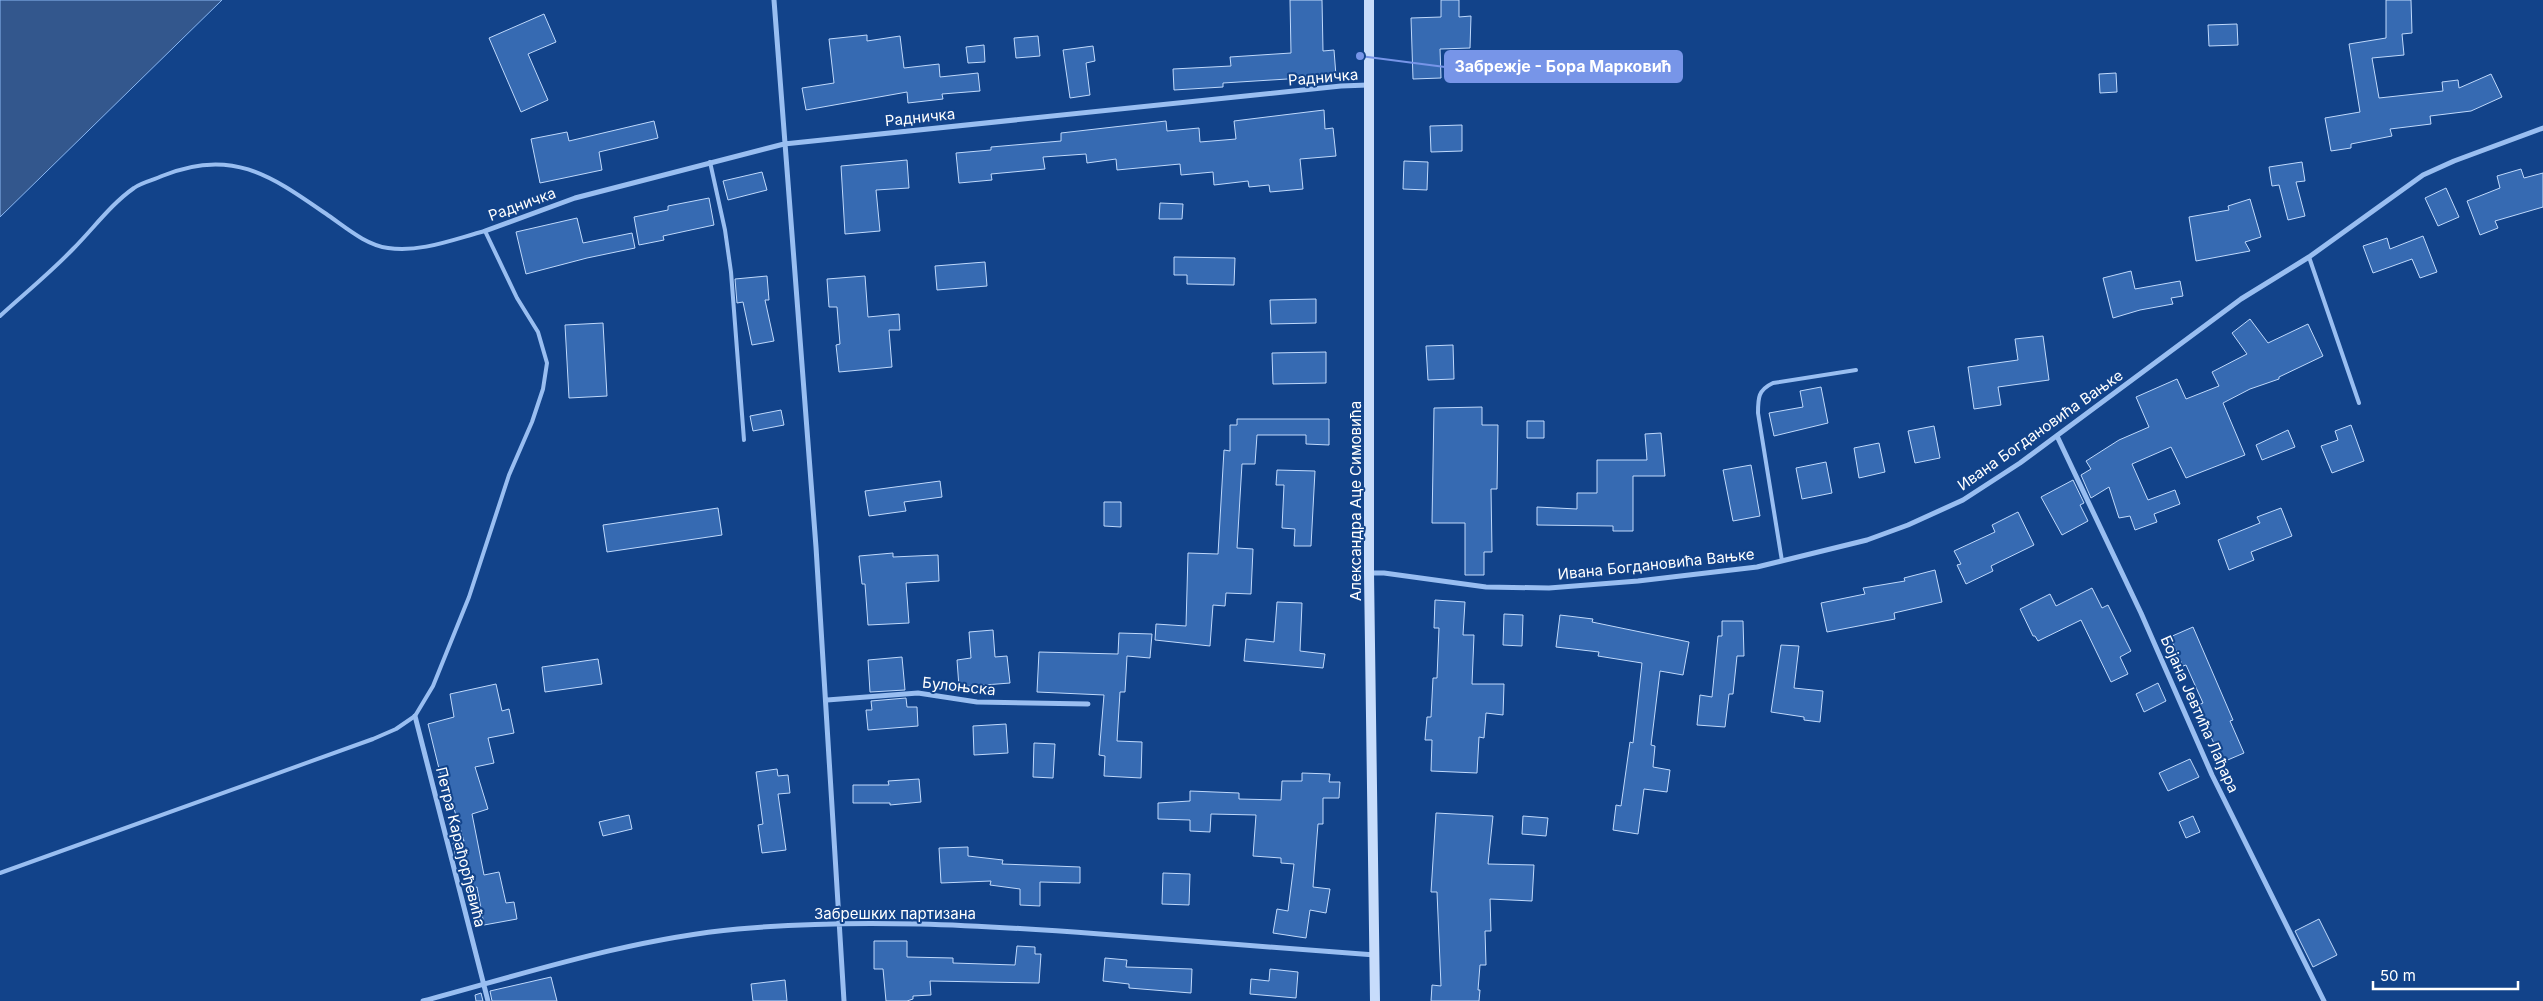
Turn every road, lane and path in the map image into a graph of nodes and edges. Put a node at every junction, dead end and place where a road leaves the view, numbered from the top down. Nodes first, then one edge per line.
1 (774, 0) edge
2 (1369, 0) edge
3 (1368, 86) junction
4 (2543, 128) edge
5 (784, 144) junction
6 (710, 162) junction
7 (485, 231) junction
8 (2309, 258) junction
9 (0, 316) edge
10 (1856, 370) dead end
11 (2359, 403) dead end
12 (2057, 436) junction
13 (744, 440) dead end
14 (1782, 561) junction
15 (1369, 573) junction
16 (827, 700) junction
17 (1088, 704) dead end
18 (415, 716) junction
19 (0, 873) edge
20 (839, 924) junction
21 (1375, 955) junction
22 (484, 985) junction
23 (423, 1001) edge
24 (488, 1001) edge
25 (844, 1001) edge
26 (1375, 1001) edge
27 (2324, 1001) edge

1 - 5 street
2 - 3 street, Александра Аце Симовића
3 - 5 street, Радничка
3 - 15 street, Александра Аце Симовића
4 - 8 street, Ивана Богдановића Вањке
5 - 6 street, Радничка
5 - 16 street
6 - 7 street, Радничка
6 - 13 lane
7 - 9 lane
7 - 18 lane
8 - 11 lane
8 - 12 street, Ивана Богдановића Вањке
10 - 14 lane
12 - 14 street, Ивана Богдановића Вањке
12 - 27 street, Бојана Јевтића Лађара
14 - 15 street, Ивана Богдановића Вањке
15 - 21 street, Александра Аце Симовића
16 - 17 street, Булоњска
16 - 20 street
18 - 19 lane
18 - 22 street, Петра Карађорђевића
20 - 21 street, Забрешких партизана
20 - 22 street, Забрешких партизана
20 - 25 street
21 - 26 street, Александра Аце Симовића
22 - 23 street, Забрешких партизана
22 - 24 street, Петра Карађорђевића

